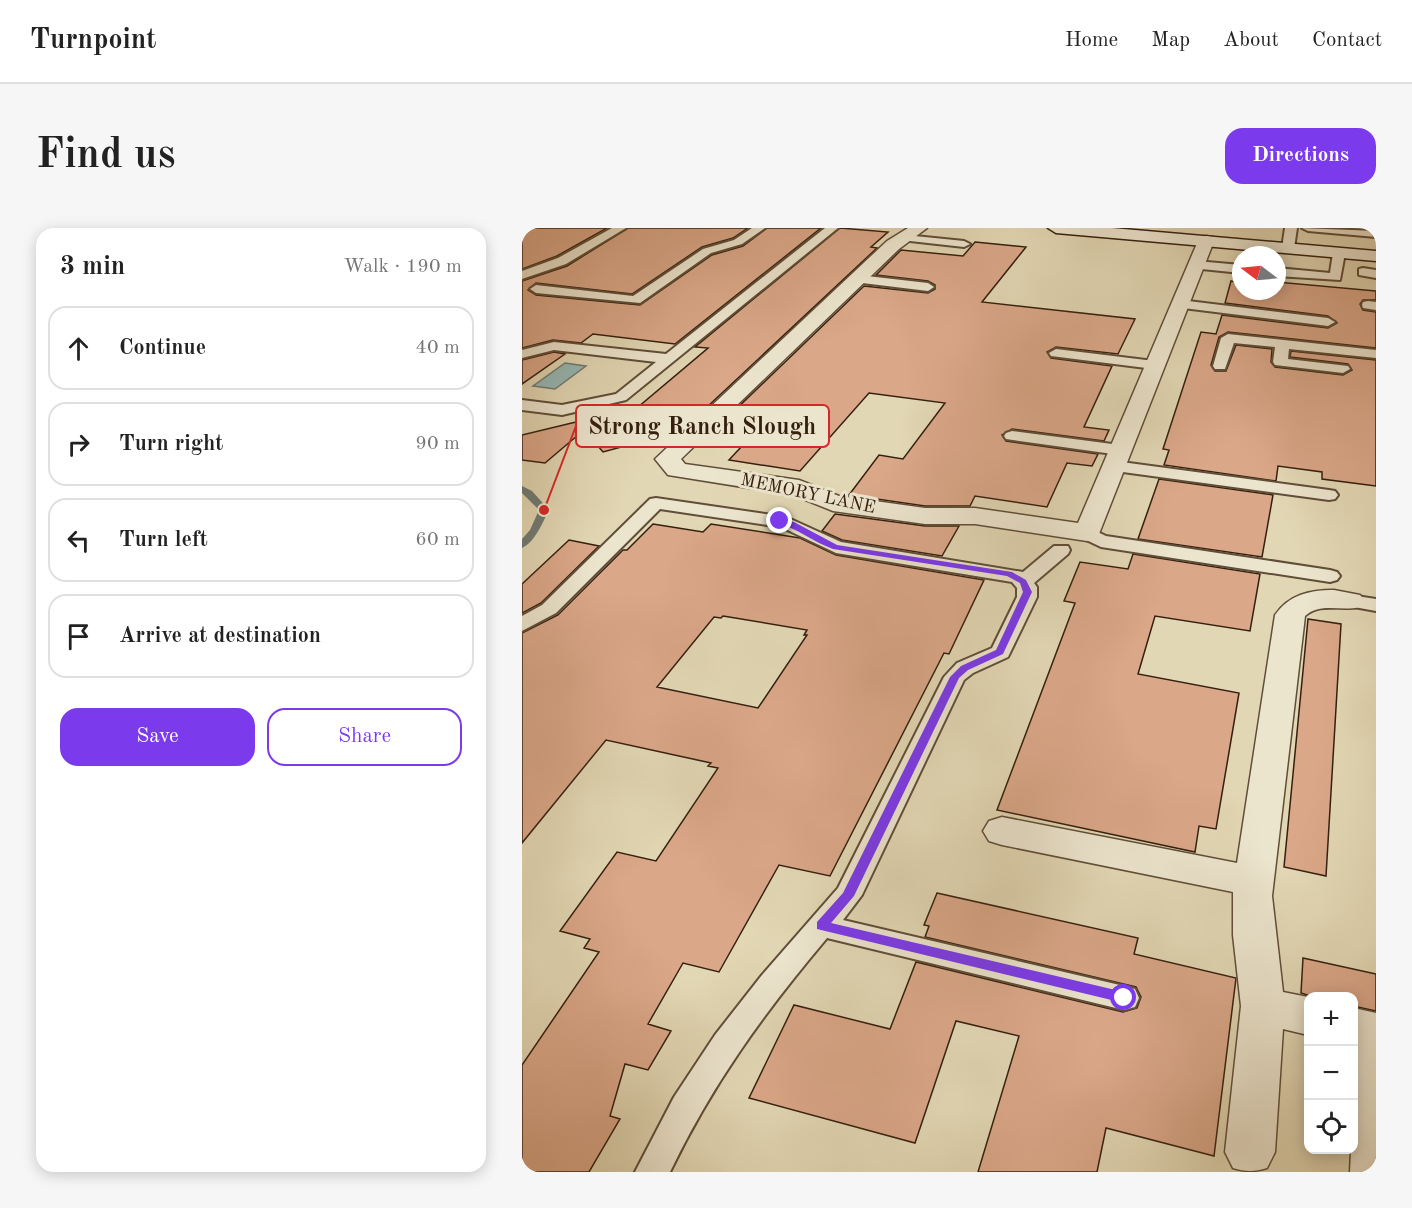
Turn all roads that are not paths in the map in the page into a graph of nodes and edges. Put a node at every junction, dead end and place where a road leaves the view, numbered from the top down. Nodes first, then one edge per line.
1 (620, 228) edge
2 (759, 228) edge
3 (832, 228) edge
4 (1056, 228) edge
5 (1291, 228) edge
6 (1308, 228) edge
7 (1320, 229) edge
8 (1139, 232) edge
9 (912, 233) edge
10 (1376, 234) edge
11 (1206, 241) junction
12 (964, 244) dead end
13 (1287, 248) junction
14 (1310, 250) junction
15 (1339, 253) junction
16 (1376, 256) edge
17 (1196, 265) junction
18 (1232, 268) edge
19 (1363, 272) dead end
20 (1286, 273) edge
21 (1376, 274) edge
22 (522, 275) edge
23 (858, 279) junction
24 (928, 287) dead end
25 (536, 289) dead end
26 (1180, 304) junction
27 (1328, 322) dead end
28 (1283, 344) junction
29 (1056, 353) dead end
30 (522, 354) edge
31 (1376, 354) edge
32 (670, 359) junction
33 (1154, 365) junction
34 (1220, 366) dead end
35 (1343, 369) dead end
36 (522, 405) edge
37 (1012, 436) dead end
38 (1117, 458) junction
39 (1329, 495) dead end
40 (1088, 533) junction
41 (1061, 550) dead end
42 (1023, 582) junction
43 (1352, 594) edge
44 (522, 625) edge
45 (1002, 831) dead end
46 (1253, 881) junction
47 (821, 926) junction
48 (1124, 998) dead end
49 (1263, 1006) junction
50 (1304, 1015) edge
51 (1358, 1028) edge
52 (1376, 1032) edge
53 (1376, 1048) edge
54 (1250, 1152) dead end
55 (652, 1172) edge
56 (1375, 1172) edge

1 - 22 lane
2 - 25 lane
3 - 32 lane
4 - 8 street
5 - 13 lane
6 - 7 lane
7 - 10 lane
7 - 14 lane
8 - 11 street
9 - 12 lane
9 - 23 street, MEMORY LANE
11 - 13 street
11 - 17 street
13 - 14 street
14 - 15 street
15 - 16 street
15 - 20 lane
17 - 18 lane
17 - 26 street
19 - 21 lane
23 - 24 lane
23 - 40 street, MEMORY LANE
26 - 27 lane
26 - 33 street
28 - 31 lane
28 - 34 lane
28 - 35 lane
29 - 33 lane
30 - 32 lane
32 - 36 lane
33 - 38 street
37 - 38 lane
38 - 39 lane
38 - 40 street
40 - 43 lane
41 - 42 lane
42 - 44 lane
42 - 47 lane
43 - 46 street
45 - 46 street
46 - 49 street
47 - 48 lane
47 - 55 lane
49 - 50 street
49 - 54 street
51 - 52 street
53 - 56 street

